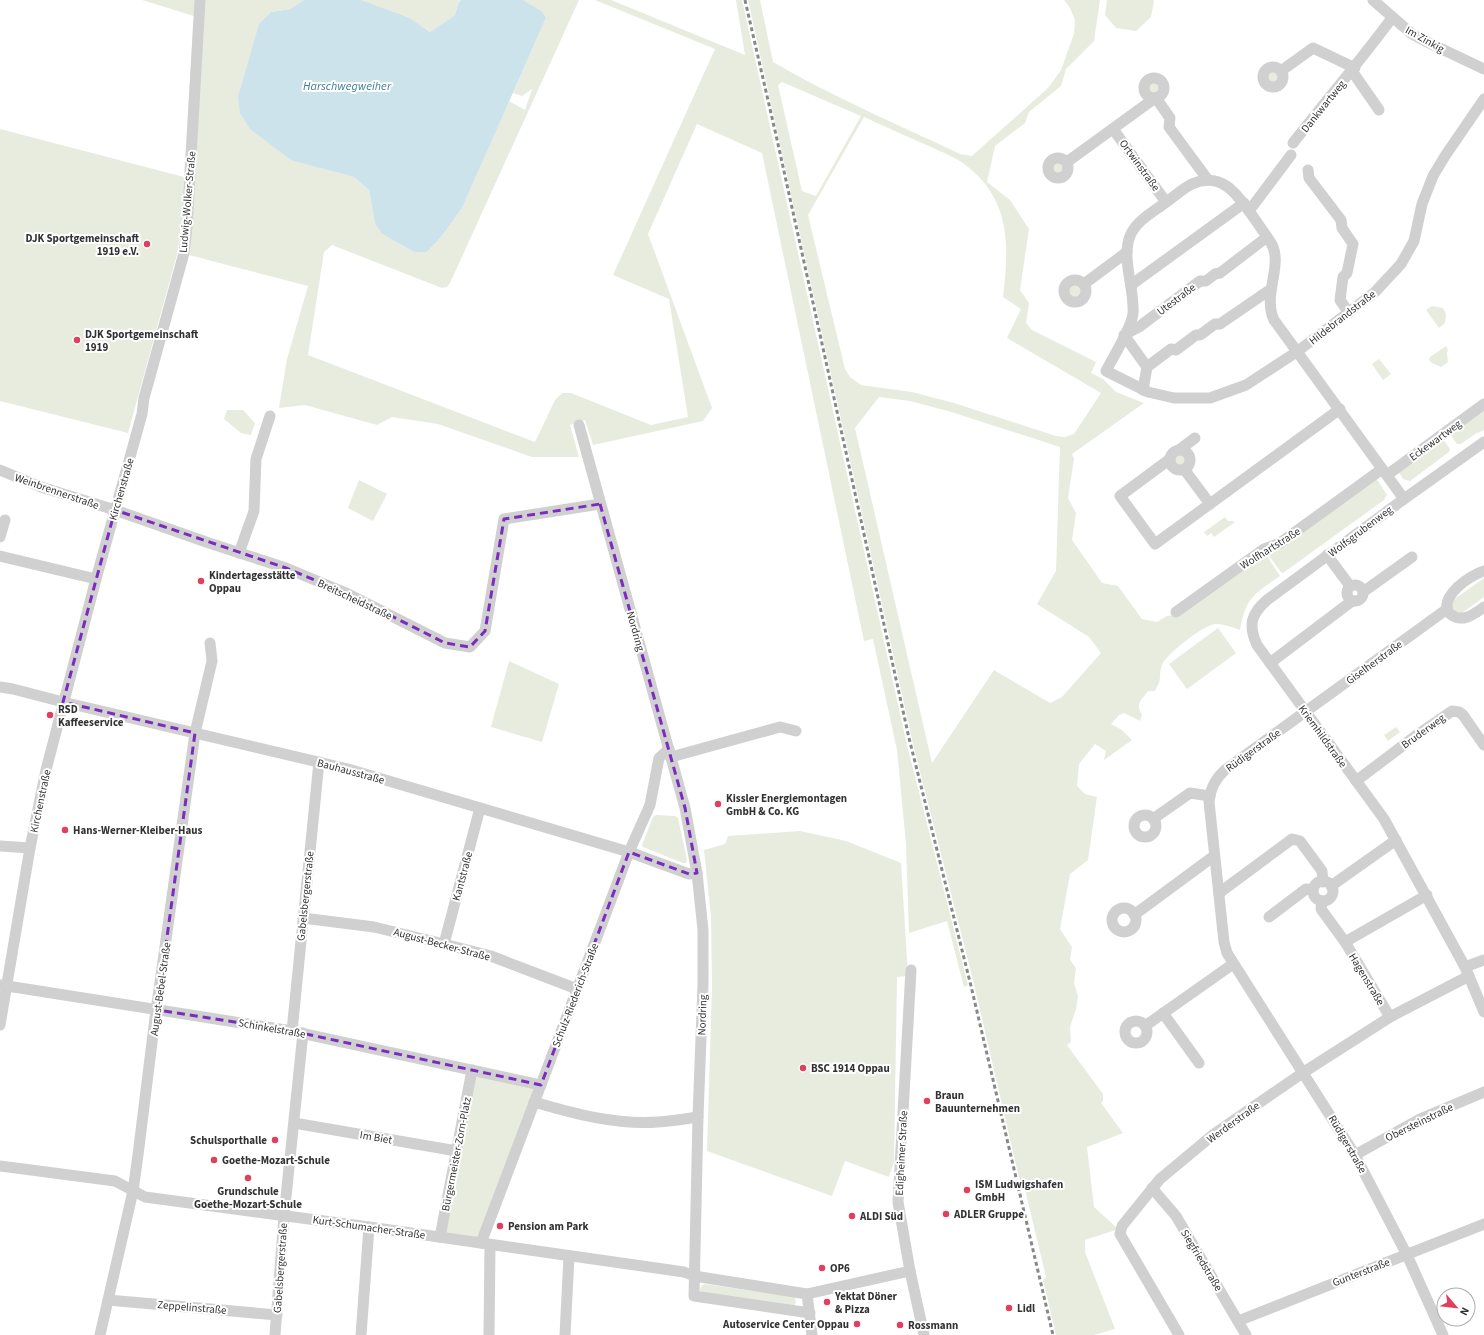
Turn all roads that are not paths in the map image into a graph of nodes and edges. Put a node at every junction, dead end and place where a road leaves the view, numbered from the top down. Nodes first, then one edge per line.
1 (200, 0) edge
2 (1373, 0) edge
3 (1392, 18) junction
4 (1484, 69) edge
5 (1353, 70) junction
6 (1281, 71) dead end
7 (1484, 100) edge
8 (1379, 110) dead end
9 (1113, 129) junction
10 (1293, 143) dead end
11 (1291, 155) dead end
12 (1067, 162) dead end
13 (1308, 170) dead end
14 (1208, 180) junction
15 (1166, 202) junction
16 (1246, 207) junction
17 (1267, 238) junction
18 (1127, 252) junction
19 (1084, 284) dead end
20 (1131, 285) junction
21 (1271, 289) junction
22 (1349, 313) junction
23 (1124, 336) junction
24 (1298, 351) junction
25 (1147, 367) junction
26 (1143, 390) junction
27 (144, 398) joint
28 (1484, 404) edge
29 (1340, 410) junction
30 (270, 416) dead end
31 (579, 425) dead end
32 (1195, 438) dead end
33 (1484, 442) edge
34 (1179, 450) junction
35 (1170, 459) junction
36 (1184, 469) junction
37 (0, 470) edge
38 (1385, 472) junction
39 (1404, 499) junction
40 (600, 504) junction
41 (1210, 504) junction
42 (115, 510) junction
43 (5, 520) dead end
44 (0, 537) edge
45 (239, 553) junction
46 (1327, 555) junction
47 (0, 556) edge
48 (1412, 557) dead end
49 (1484, 571) edge
50 (96, 579) junction
51 (1350, 586) junction
52 (1363, 592) junction
53 (1352, 601) junction
54 (1484, 606) edge
55 (1445, 610) junction
56 (1176, 612) dead end
57 (1252, 631) joint
58 (210, 643) dead end
59 (1270, 663) junction
60 (0, 687) edge
61 (63, 702) junction
62 (1306, 712) junction
63 (796, 731) dead end
64 (195, 733) junction
65 (1484, 745) edge
66 (670, 753) junction
67 (320, 762) junction
68 (1356, 781) junction
69 (1210, 796) junction
70 (480, 808) junction
71 (1153, 819) dead end
72 (1396, 840) junction
73 (0, 846) edge
74 (30, 848) junction
75 (630, 852) junction
76 (1214, 856) junction
77 (697, 873) junction
78 (1327, 884) junction
79 (1314, 890) junction
80 (1219, 893) junction
81 (1427, 895) junction
82 (1322, 901) junction
83 (1134, 915) dead end
84 (1269, 917) dead end
85 (303, 918) junction
86 (1345, 942) junction
87 (444, 944) junction
88 (1484, 960) edge
89 (1234, 964) junction
90 (911, 970) dead end
91 (1467, 972) junction
92 (4, 986) edge
93 (577, 989) junction
94 (157, 1010) junction
95 (1484, 1012) edge
96 (1163, 1013) junction
97 (1390, 1017) junction
98 (0, 1025) edge
99 (1145, 1026) dead end
100 (292, 1031) junction
101 (303, 1033) junction
102 (1199, 1063) dead end
103 (472, 1070) junction
104 (1304, 1072) junction
105 (541, 1085) junction
106 (1484, 1092) edge
107 (534, 1102) junction
108 (698, 1117) junction
109 (294, 1123) junction
110 (457, 1151) junction
111 (1356, 1155) junction
112 (0, 1166) edge
113 (1152, 1188) junction
114 (133, 1191) junction
115 (284, 1216) junction
116 (1484, 1224) edge
117 (369, 1227) junction
118 (440, 1237) junction
119 (486, 1244) junction
120 (1407, 1255) junction
121 (568, 1256) junction
122 (910, 1271) junction
123 (694, 1276) junction
124 (808, 1294) junction
125 (108, 1300) junction
126 (810, 1313) junction
127 (277, 1315) junction
128 (1238, 1321) junction
129 (100, 1335) edge
130 (275, 1335) edge
131 (361, 1335) edge
132 (489, 1335) edge
133 (565, 1335) edge
134 (812, 1335) edge
135 (924, 1335) edge
136 (1179, 1335) edge
137 (1246, 1335) edge
138 (1443, 1335) edge

1 - 27 street, Ludwig-Wolker-Straße
2 - 3 street, Im Zinkig
3 - 4 street, Im Zinkig
3 - 5 street, Dankwartweg
5 - 6 street, Dankwartweg
5 - 8 street
5 - 10 street, Dankwartweg
7 - 22 street, Hildebrandstraße
9 - 12 street, Ortwinstraße
9 - 14 street, Ortwinstraße
9 - 15 street, Ortwinstraße
11 - 16 street
13 - 22 street
14 - 15 street
14 - 16 street
15 - 18 street
16 - 17 street
16 - 20 street
17 - 21 street
17 - 23 street, Utestraße
18 - 19 street
18 - 20 street
20 - 23 street
21 - 24 street
21 - 25 street
22 - 24 street, Hildebrandstraße
23 - 25 street
23 - 26 street, Hildebrandstraße
24 - 26 street, Hildebrandstraße
24 - 29 street
25 - 26 street
27 - 42 street, Kirchenstraße
28 - 38 street, Eckewartweg
29 - 38 street
29 - 41 street
30 - 45 street
31 - 40 street, Nordring
32 - 34 street
33 - 39 street, Wolfsgrubenweg
34 - 35 street
34 - 36 street
35 - 36 street
35 - 41 street
36 - 41 street
37 - 42 street, Weinbrennerstraße
38 - 39 street
38 - 56 street, Wolfhartstraße
39 - 46 street, Wolfsgrubenweg
40 - 45 street, Breitscheidstraße
40 - 66 street, Nordring
42 - 45 street, Breitscheidstraße
42 - 50 street, Kirchenstraße
43 - 44 street
46 - 51 street
46 - 57 street, Wolfsgrubenweg
47 - 50 street
48 - 52 street
49 - 55 street
50 - 61 street, Kirchenstraße
51 - 52 street
51 - 53 street
52 - 53 street
53 - 59 street
54 - 55 street
55 - 62 street, Giselherstraße
57 - 59 street, Kriemhildstraße
58 - 64 street, August-Bebel-Straße
59 - 62 street, Kriemhildstraße
60 - 61 street, Bauhausstraße
61 - 64 street, Bauhausstraße
61 - 74 street, Kirchenstraße
62 - 68 street, Kriemhildstraße
62 - 69 street, Rüdigerstraße
63 - 66 street
64 - 67 street, Bauhausstraße
64 - 94 street, August-Bebel-Straße
65 - 68 street, Bruderweg
66 - 75 street, Schulz-Riederich-Straße
66 - 77 street, Nordring
67 - 70 street, Bauhausstraße
67 - 85 street, Gabelsbergerstraße
68 - 72 street, Kriemhildstraße
69 - 71 street
69 - 76 street, Rüdigerstraße
70 - 75 street, Bauhausstraße
70 - 87 street, Kantstraße
72 - 78 street
72 - 81 street, Kriemhildstraße
73 - 74 street
74 - 92 street, Kirchenstraße
75 - 77 street, Bauhausstraße
75 - 93 street, Schulz-Riederich-Straße
76 - 80 street, Rüdigerstraße
76 - 83 street
77 - 108 street, Nordring
78 - 79 street
78 - 80 street
78 - 82 street
79 - 82 street
79 - 84 street
80 - 89 street, Rüdigerstraße
81 - 86 street
81 - 91 street, Kriemhildstraße
82 - 86 street
85 - 87 street, August-Becker-Straße
85 - 100 street, Gabelsbergerstraße
86 - 97 street, Hagenstraße
87 - 93 street, August-Becker-Straße
88 - 91 street, Werderstraße
89 - 96 street
89 - 104 street, Rüdigerstraße
90 - 122 street, Edigheimer Straße
91 - 95 street, Kriemhildstraße
91 - 97 street, Werderstraße
92 - 94 street, Schinkelstraße
92 - 98 street, Kirchenstraße
93 - 105 street, Schulz-Riederich-Straße
94 - 100 street, Schinkelstraße
94 - 114 street, August-Bebel-Straße
96 - 99 street
96 - 102 street
97 - 104 street, Werderstraße
100 - 101 street, Schinkelstraße
101 - 103 street, Schinkelstraße
101 - 109 street, Gabelsbergerstraße
103 - 105 street, Schinkelstraße
103 - 110 street, Bürgermeister-Zorn-Platz
104 - 111 street, Rüdigerstraße
104 - 113 street, Werderstraße
105 - 107 street, Schulz-Riederich-Straße
106 - 111 street, Obersteinstraße
107 - 108 street
107 - 119 street, Schulz-Riederich-Straße
108 - 123 street, Nordring
109 - 110 street, Im Biet
109 - 115 street, Gabelsbergerstraße
110 - 118 street, Bürgermeister-Zorn-Platz
111 - 120 street, Rüdigerstraße
112 - 114 street, Kurt-Schumacher-Straße
113 - 128 street, Siegfriedstraße
113 - 136 street, Werderstraße
114 - 115 street, Kurt-Schumacher-Straße
114 - 125 street, August-Bebel-Straße
115 - 117 street, Kurt-Schumacher-Straße
115 - 127 street, Gabelsbergerstraße
116 - 120 street, Gunterstraße
117 - 118 street, Kurt-Schumacher-Straße
117 - 131 street
118 - 119 street, Kurt-Schumacher-Straße
119 - 121 street, Kurt-Schumacher-Straße
119 - 132 street, Schulz-Riederich-Straße
120 - 128 street, Gunterstraße
120 - 138 street, Rüdigerstraße
121 - 123 street, Kurt-Schumacher-Straße
121 - 133 street
122 - 124 street, Kurt-Schumacher-Straße
122 - 135 street, Edigheimer Straße
123 - 124 street, Kurt-Schumacher-Straße
123 - 126 street
124 - 126 street
125 - 127 street, Zeppelinstraße
125 - 129 street, August-Bebel-Straße
126 - 134 street
127 - 130 street, Gabelsbergerstraße
128 - 137 street, Siegfriedstraße

